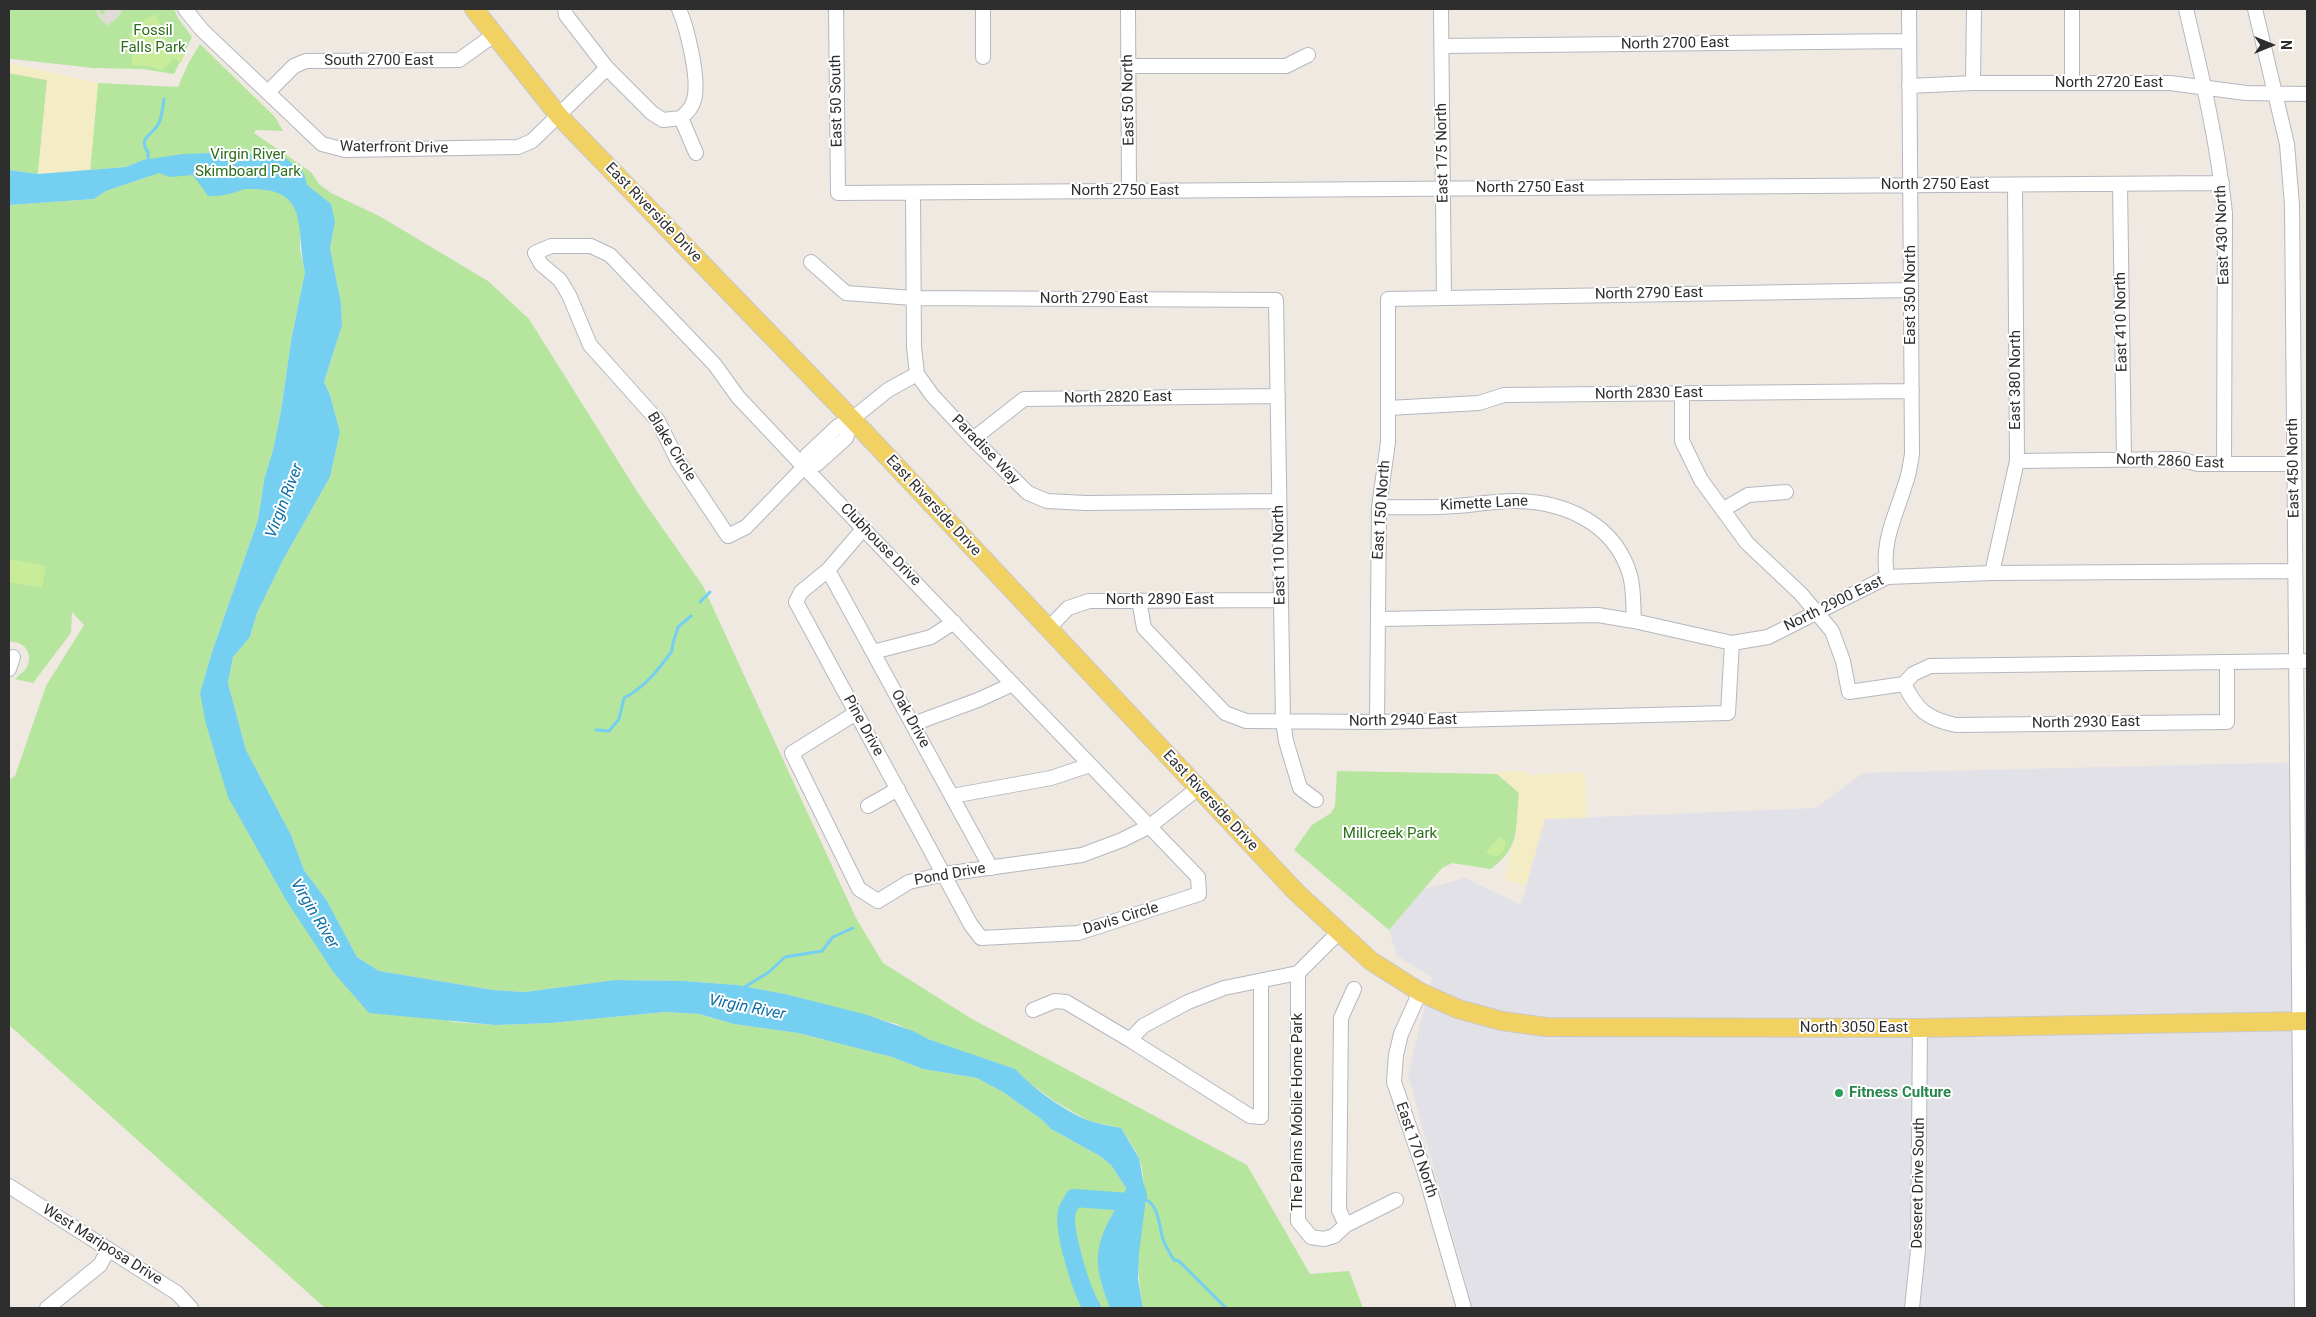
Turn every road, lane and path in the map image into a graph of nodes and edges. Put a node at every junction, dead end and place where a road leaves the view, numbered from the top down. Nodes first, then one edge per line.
1 (185, 9) edge
2 (474, 9) edge
3 (565, 9) edge
4 (679, 9) edge
5 (836, 9) edge
6 (983, 9) edge
7 (1128, 9) edge
8 (1442, 9) edge
9 (1909, 9) edge
10 (1974, 9) edge
11 (2072, 9) edge
12 (2186, 9) edge
13 (2255, 9) edge
14 (494, 35) junction
15 (1909, 41) junction
16 (1442, 46) junction
17 (1308, 55) dead end
18 (983, 57) dead end
19 (1128, 66) junction
20 (606, 68) junction
21 (1973, 83) junction
22 (2072, 83) junction
23 (1909, 86) junction
24 (2204, 88) junction
25 (268, 92) junction
26 (2275, 94) junction
27 (2307, 94) edge
28 (559, 116) junction
29 (682, 118) junction
30 (696, 153) dead end
31 (2222, 183) junction
32 (2120, 184) junction
33 (2015, 185) junction
34 (1910, 186) junction
35 (1443, 189) junction
36 (1130, 191) junction
37 (838, 193) joint
38 (913, 193) junction
39 (535, 253) joint
40 (812, 262) dead end
41 (1911, 290) junction
42 (913, 298) junction
43 (1444, 298) junction
44 (1388, 299) joint
45 (1276, 300) joint
46 (917, 374) junction
47 (1912, 391) junction
48 (1682, 393) junction
49 (1278, 396) junction
50 (1388, 408) junction
51 (852, 419) junction
52 (973, 439) junction
53 (2124, 460) junction
54 (2017, 461) junction
55 (2224, 464) junction
56 (2294, 464) junction
57 (804, 467) junction
58 (1786, 492) dead end
59 (1279, 501) junction
60 (1379, 507) junction
61 (1724, 509) junction
62 (864, 528) junction
63 (828, 570) junction
64 (2295, 570) junction
65 (1992, 573) junction
66 (1887, 577) junction
67 (1139, 600) junction
68 (1281, 600) junction
69 (1816, 613) junction
70 (1378, 619) junction
71 (1634, 621) junction
72 (954, 622) junction
73 (1048, 628) junction
74 (1732, 644) junction
75 (873, 652) junction
76 (2302, 661) edge
77 (2227, 662) junction
78 (1013, 684) junction
79 (1904, 684) junction
80 (856, 713) junction
81 (1283, 722) junction
82 (1377, 722) junction
83 (913, 724) junction
84 (1090, 765) junction
85 (898, 789) junction
86 (1197, 789) junction
87 (952, 796) junction
88 (1316, 800) dead end
89 (868, 806) dead end
90 (1150, 826) junction
91 (992, 868) junction
92 (944, 874) junction
93 (1199, 894) joint
94 (1339, 932) junction
95 (981, 938) joint
96 (1298, 973) junction
97 (1261, 981) junction
98 (1414, 988) junction
99 (1354, 989) dead end
100 (1033, 1010) dead end
101 (2304, 1021) edge
102 (1920, 1028) junction
103 (1130, 1040) junction
104 (9, 1186) edge
105 (1396, 1200) dead end
106 (1346, 1225) junction
107 (108, 1250) junction
108 (47, 1308) edge
109 (191, 1308) edge
110 (1464, 1308) edge
111 (1912, 1308) edge
112 (2302, 1308) edge

1 - 25 street, Waterfront Drive
2 - 14 main road, East Riverside Drive
3 - 20 street
4 - 29 street
5 - 37 street, East 50 South
6 - 18 street
7 - 19 street, East 50 North
8 - 16 street, East 175 North
9 - 15 street, East 350 North
10 - 21 street
11 - 22 street
12 - 24 street, East 430 North
13 - 26 street, East 450 North
14 - 25 street, South 2700 East
14 - 28 main road, East Riverside Drive
15 - 16 street, North 2700 East
15 - 23 street, East 350 North
16 - 35 street, East 175 North
17 - 19 street
19 - 36 street, East 50 North
20 - 28 street, Waterfront Drive
20 - 29 street
21 - 22 street, North 2720 East
21 - 23 street, North 2720 East
22 - 24 street, North 2720 East
23 - 34 street, East 350 North
24 - 26 street, North 2720 East
24 - 31 street, East 430 North
25 - 28 street, Waterfront Drive
26 - 27 street, North 2720 East
26 - 56 street, East 450 North
28 - 51 main road, East Riverside Drive
29 - 30 street
31 - 32 street, North 2750 East
31 - 55 street, East 430 North
32 - 33 street, North 2750 East
32 - 53 street, East 410 North
33 - 34 street, North 2750 East
33 - 54 street, East 380 North
34 - 35 street, North 2750 East
34 - 41 street, East 350 North
35 - 36 street, North 2750 East
35 - 43 street, East 175 North
36 - 38 street, North 2750 East
37 - 38 street, North 2750 East
38 - 42 street, Paradise Way
39 - 57 street, Clubhouse Drive
39 - 57 street, Blake Circle
40 - 42 street, North 2790 East
41 - 43 street, North 2790 East
41 - 47 street, East 350 North
42 - 45 street, North 2790 East
42 - 46 street, Paradise Way
43 - 44 street, North 2790 East
44 - 50 street, East 150 North
45 - 49 street, East 110 North
46 - 51 street
46 - 52 street, Paradise Way
47 - 48 street, North 2830 East
47 - 66 street, East 350 North
48 - 50 street, North 2830 East
48 - 61 street
49 - 52 street, North 2820 East
49 - 59 street, East 110 North
50 - 60 street, East 150 North
51 - 57 street
51 - 73 main road, East Riverside Drive
52 - 59 street, Paradise Way
53 - 54 street, North 2860 East
53 - 55 street, North 2860 East
54 - 65 street, East 380 North
55 - 56 street, North 2860 East
56 - 64 street, East 450 North
57 - 62 street, Clubhouse Drive
58 - 61 street
59 - 68 street, East 110 North
60 - 70 street, East 150 North
60 - 71 street, Kimette Lane
61 - 69 street
62 - 63 street, Pine Drive
62 - 72 street, Clubhouse Drive
63 - 75 street, Oak Drive
63 - 80 street, Pine Drive
64 - 65 street, North 2900 East
64 - 76 street, East 450 North
65 - 66 street, North 2900 East
66 - 69 street, North 2900 East
67 - 68 street, North 2890 East
67 - 73 street, North 2890 East
67 - 81 street, North 2940 East
68 - 81 street, East 110 North
69 - 74 street, North 2900 East
69 - 79 street
70 - 71 street, North 2900 East
70 - 82 street, East 150 North
71 - 74 street, North 2900 East
72 - 75 street
72 - 78 street, Clubhouse Drive
73 - 86 main road, East Riverside Drive
74 - 82 street, North 2940 East
75 - 83 street, Oak Drive
76 - 77 street
76 - 101 street, East 450 North
77 - 79 street
77 - 79 street, North 2930 East
78 - 83 street
78 - 84 street, Clubhouse Drive
80 - 85 street, Pine Drive
80 - 92 street, Pond Drive
81 - 82 street, North 2940 East
81 - 88 street, East 110 North
83 - 87 street, Oak Drive
84 - 87 street
84 - 90 street, Clubhouse Drive
85 - 89 street
85 - 92 street, Pine Drive
86 - 90 street, Pond Drive
86 - 94 main road, East Riverside Drive
87 - 91 street, Oak Drive
90 - 91 street, Pond Drive
90 - 93 street, Clubhouse Drive
91 - 92 street, Pond Drive
92 - 95 street, Pine Drive
93 - 95 street, Davis Circle
94 - 96 street
94 - 98 main road, East Riverside Drive
96 - 97 street
96 - 106 street, The Palms Mobile Home Park
97 - 103 street
97 - 103 street
98 - 102 main road, North 3050 East
98 - 110 street, East 170 North
99 - 106 street
100 - 103 street
101 - 102 main road, North 3050 East
101 - 112 street, East 450 North
102 - 111 street, Deseret Drive South
104 - 107 street, West Mariposa Drive
105 - 106 street, The Palms Mobile Home Park
107 - 108 street
107 - 109 street, West Mariposa Drive

